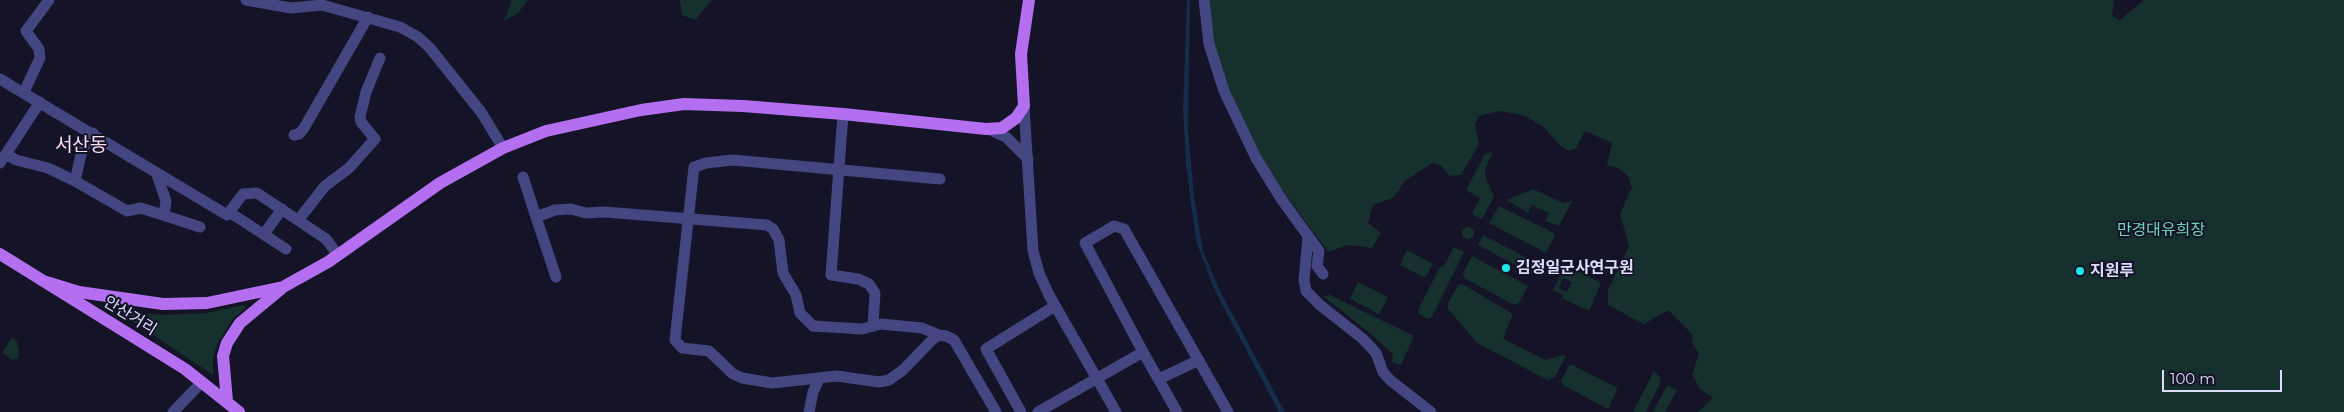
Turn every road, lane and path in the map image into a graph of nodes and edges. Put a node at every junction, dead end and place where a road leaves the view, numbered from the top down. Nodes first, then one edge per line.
1 (49, 0) edge
2 (246, 0) edge
3 (1029, 0) edge
4 (1204, 0) edge
5 (368, 17) junction
6 (380, 58) dead end
7 (0, 79) edge
8 (24, 92) junction
9 (40, 102) junction
10 (1024, 106) junction
11 (843, 114) junction
12 (986, 129) junction
13 (93, 133) junction
14 (294, 135) dead end
15 (503, 148) junction
16 (3, 159) edge
17 (1028, 159) junction
18 (839, 170) junction
19 (156, 172) junction
20 (523, 177) dead end
21 (940, 179) dead end
22 (75, 181) junction
23 (282, 209) junction
24 (229, 212) junction
25 (164, 215) junction
26 (536, 217) junction
27 (688, 218) junction
28 (299, 219) junction
29 (200, 226) dead end
30 (264, 234) junction
31 (1308, 237) junction
32 (286, 249) dead end
33 (0, 254) edge
34 (338, 255) junction
35 (1323, 274) dead end
36 (556, 277) dead end
37 (43, 281) junction
38 (283, 287) junction
39 (1055, 306) junction
40 (873, 326) junction
41 (939, 335) junction
42 (1143, 352) junction
43 (1199, 360) junction
44 (1097, 378) junction
45 (820, 379) junction
46 (1159, 379) junction
47 (202, 382) junction
48 (226, 402) junction
49 (173, 412) edge
50 (239, 412) edge
51 (809, 412) edge
52 (996, 412) edge
53 (1021, 412) edge
54 (1038, 412) edge
55 (1116, 412) edge
56 (1177, 412) edge
57 (1228, 412) edge
58 (1431, 412) edge

1 - 8 street
2 - 5 street
3 - 10 main road
4 - 31 street
5 - 14 street
5 - 15 street
6 - 28 street
7 - 8 street
8 - 9 street
9 - 13 street
9 - 16 street
10 - 12 main road
10 - 17 street
11 - 12 main road
11 - 15 main road
11 - 18 street
12 - 17 street
13 - 19 street
13 - 22 street
15 - 34 main road
16 - 22 street
17 - 39 street
18 - 21 street
18 - 27 street
18 - 40 street
19 - 24 street
19 - 25 street
20 - 26 street
22 - 25 street
23 - 24 street
23 - 28 street
23 - 30 street
24 - 30 street
25 - 29 street
26 - 27 street
26 - 36 street
27 - 40 street
27 - 45 street
28 - 34 street
30 - 32 street
31 - 35 street
31 - 58 street
33 - 37 main road, 안산거리
34 - 38 main road
37 - 38 main road
37 - 47 main road, 안산거리
38 - 48 main road
39 - 44 street
39 - 53 street
40 - 41 street
41 - 45 street
41 - 52 street
42 - 43 street
42 - 44 street
42 - 46 street
43 - 46 street
43 - 57 street
44 - 54 street
44 - 55 street
45 - 51 street
46 - 56 street
47 - 48 main road, 안산거리
47 - 49 street
48 - 50 main road, 안산거리

